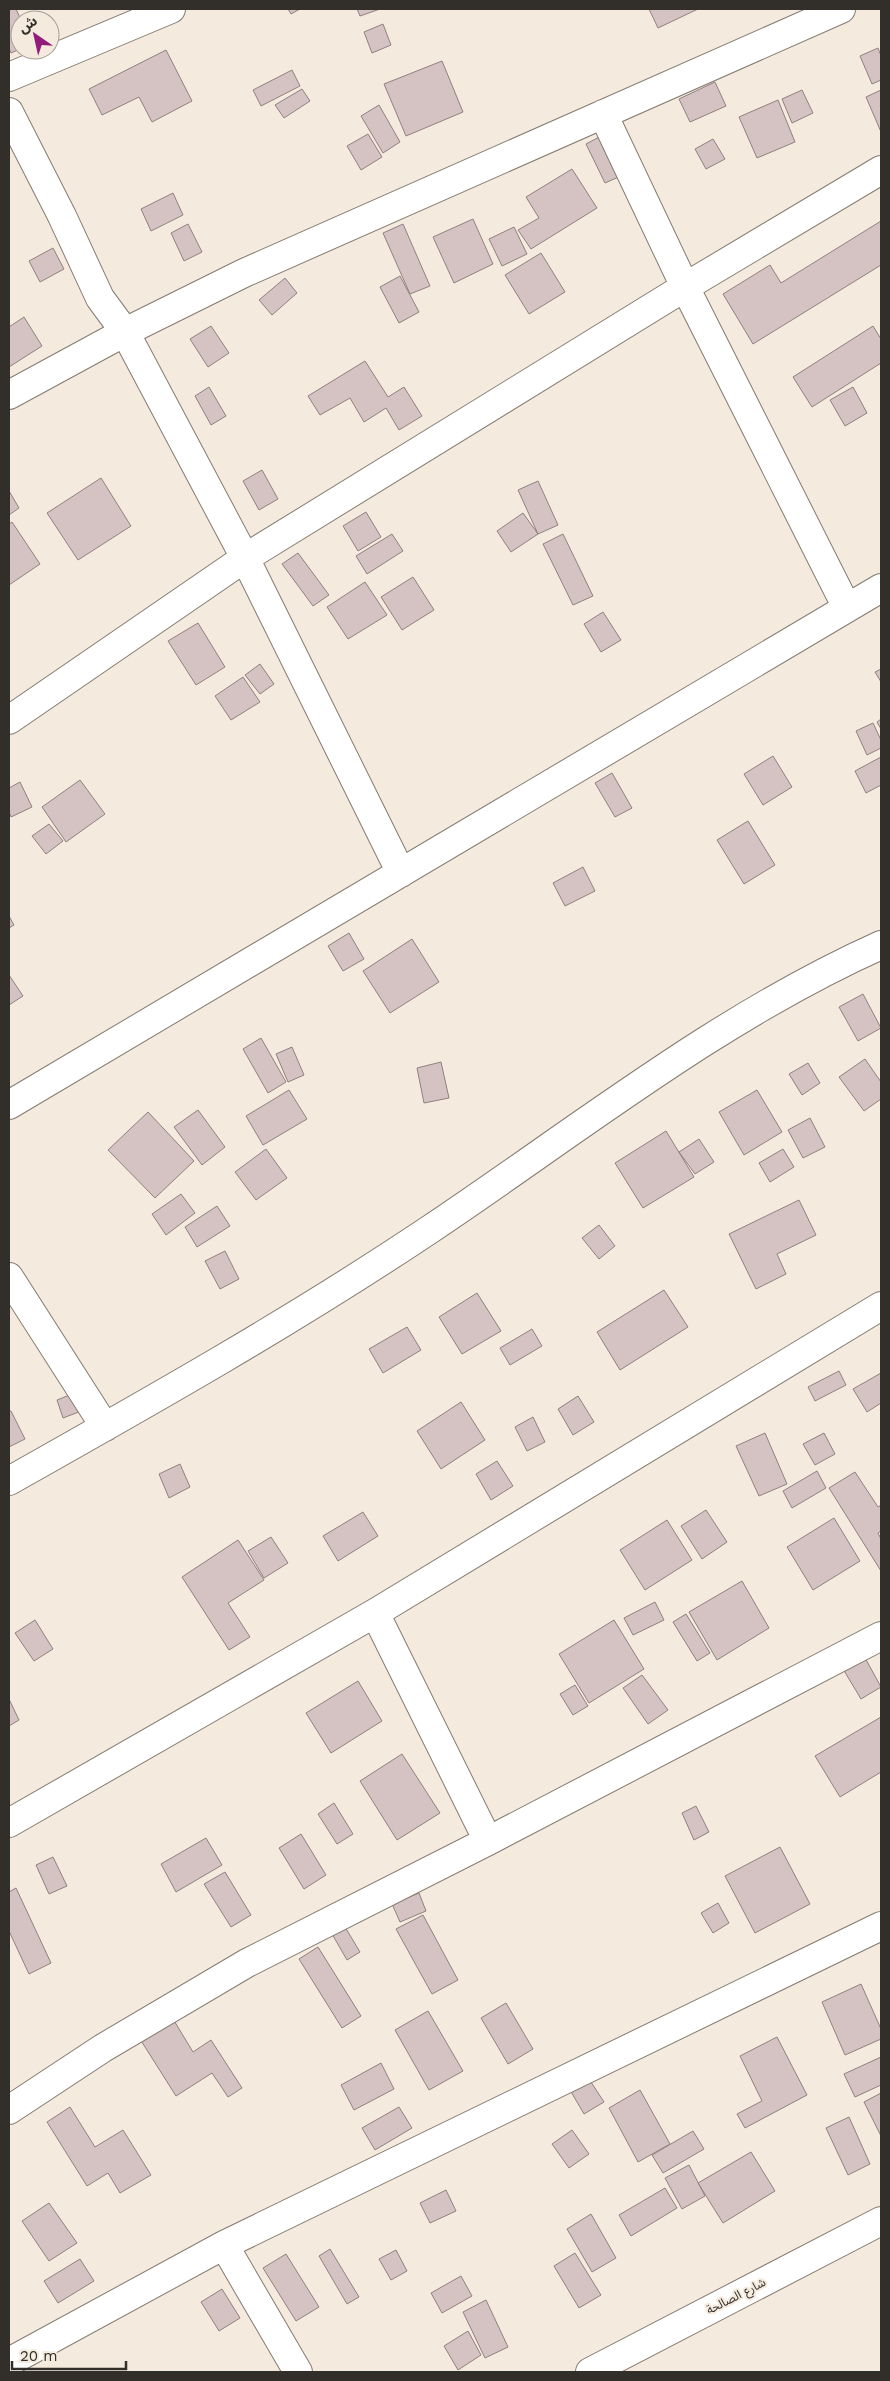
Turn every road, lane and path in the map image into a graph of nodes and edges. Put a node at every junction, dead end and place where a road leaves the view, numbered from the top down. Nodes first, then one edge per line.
1 (171, 9) edge
2 (841, 9) edge
3 (9, 77) edge
4 (9, 112) edge
5 (603, 114) junction
6 (881, 170) edge
7 (685, 287) junction
8 (124, 332) junction
9 (9, 395) edge
10 (245, 558) junction
11 (881, 588) edge
12 (846, 608) junction
13 (9, 720) edge
14 (401, 873) junction
15 (881, 945) edge
16 (9, 1105) edge
17 (9, 1278) edge
18 (881, 1306) edge
19 (105, 1427) junction
20 (9, 1481) edge
21 (375, 1614) junction
22 (881, 1636) edge
23 (9, 1823) edge
24 (488, 1842) junction
25 (881, 1926) edge
26 (9, 2110) edge
27 (881, 2221) edge
28 (224, 2245) junction
29 (9, 2362) edge
30 (298, 2372) edge
31 (590, 2372) edge

1 - 3 street
2 - 5 street
4 - 8 street
5 - 7 street
5 - 8 street
6 - 7 street
7 - 10 street
7 - 12 street
8 - 9 street
8 - 10 street
10 - 13 street
10 - 14 street
11 - 12 street
12 - 14 street
14 - 16 street
15 - 19 street
17 - 19 street
18 - 21 street
19 - 20 street
21 - 23 street
21 - 24 street
22 - 24 street
24 - 26 street
25 - 28 street
27 - 31 street, شارع الصالحة
28 - 29 street
28 - 30 street

